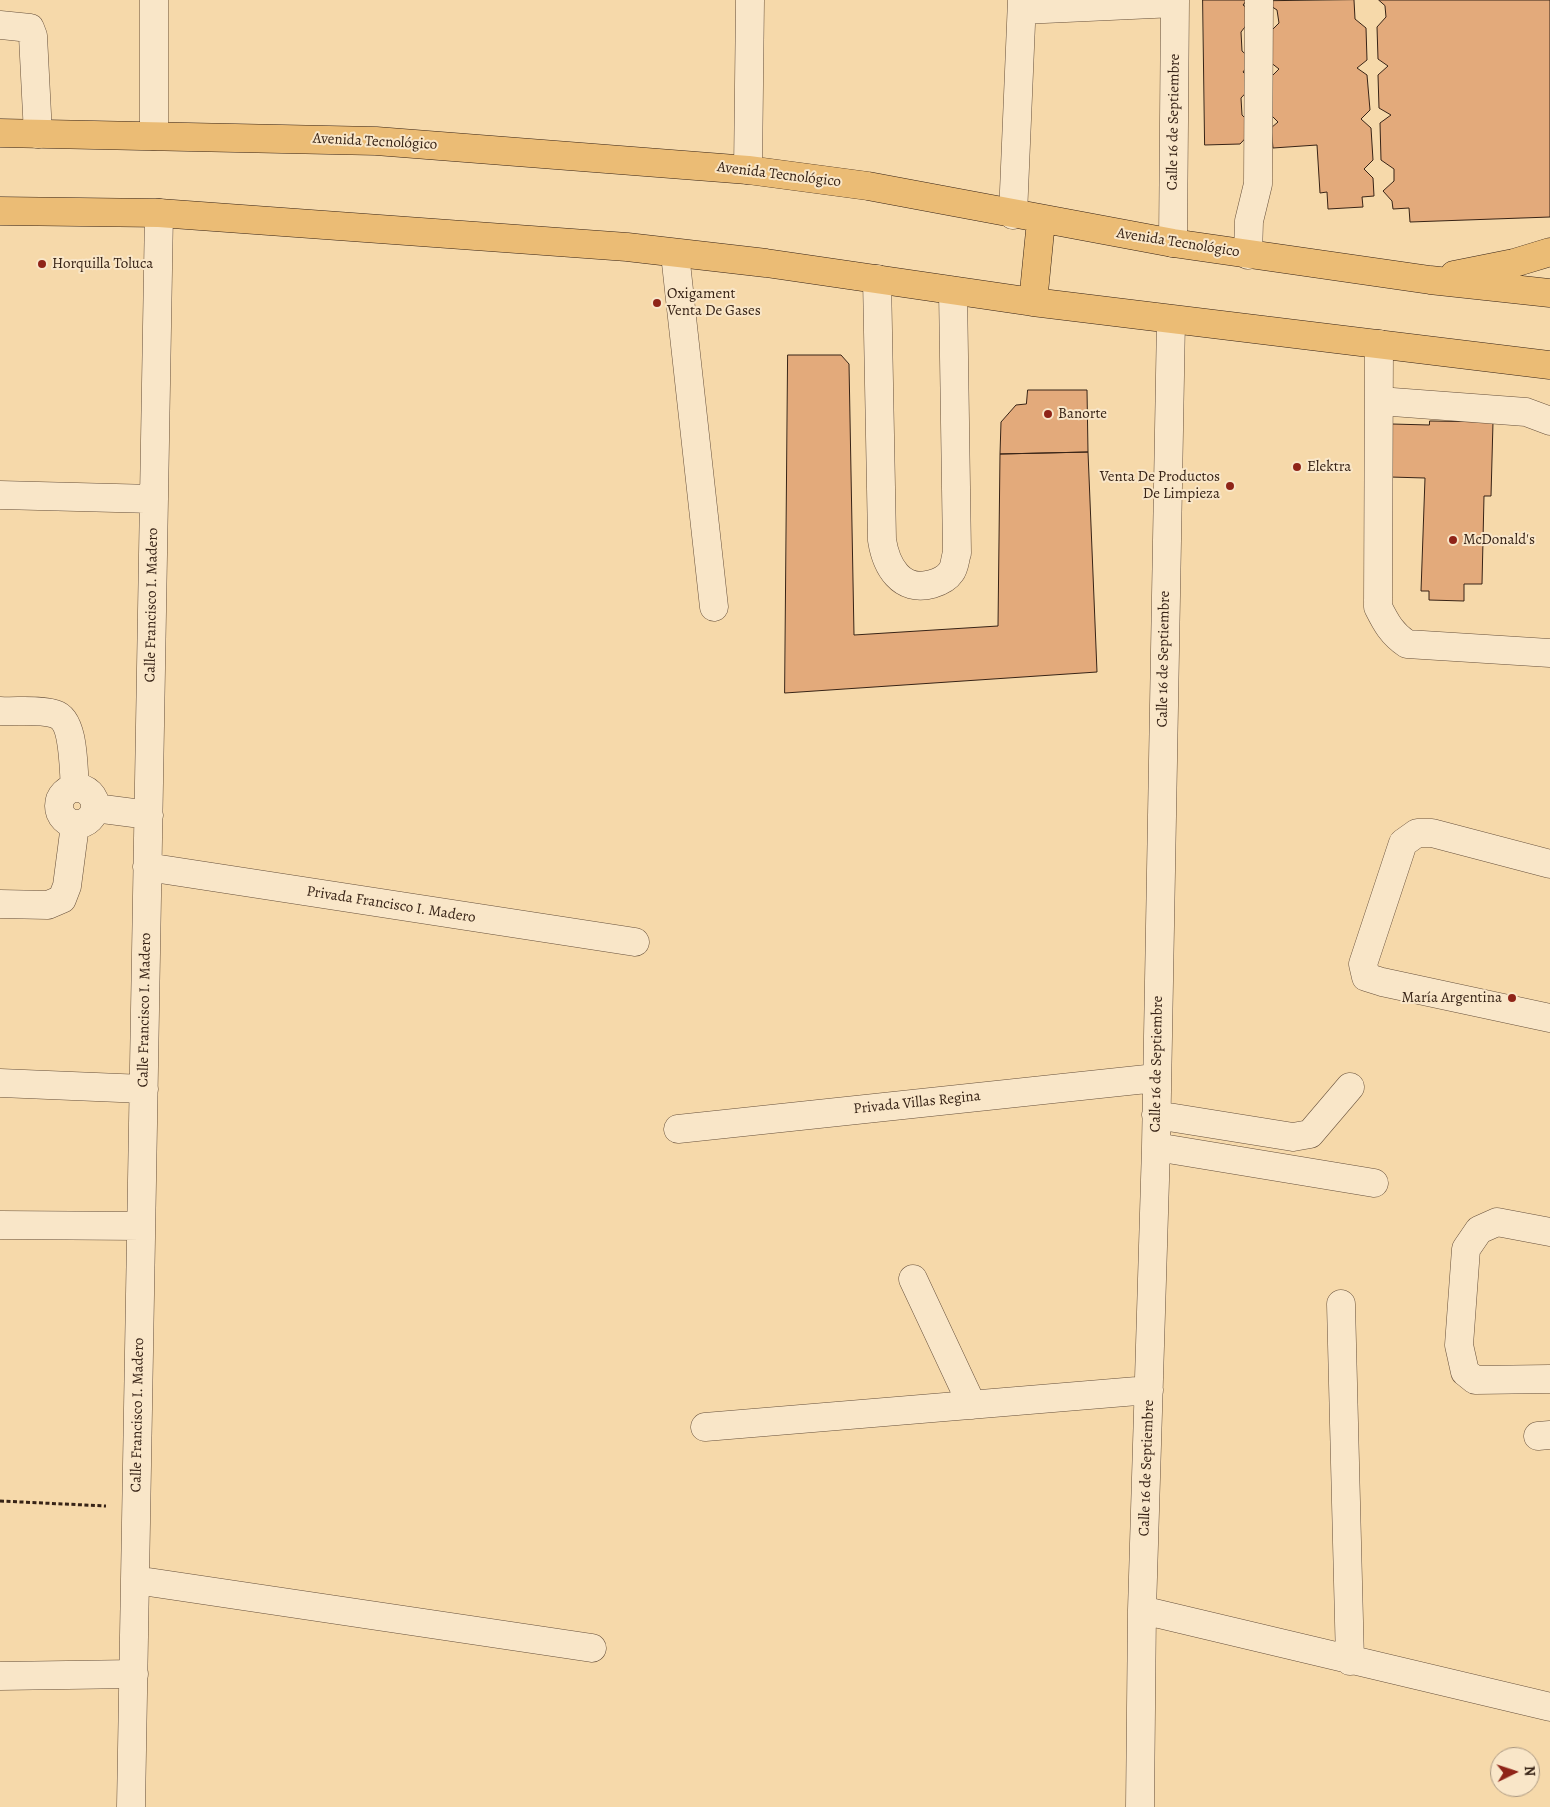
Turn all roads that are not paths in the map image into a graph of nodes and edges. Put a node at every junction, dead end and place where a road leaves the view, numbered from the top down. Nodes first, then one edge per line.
1 (154, 0) edge
2 (750, 0) edge
3 (1259, 0) edge
4 (1175, 1) edge
5 (1022, 5) edge
6 (0, 26) edge
7 (0, 133) edge
8 (38, 134) junction
9 (154, 136) junction
10 (748, 170) junction
11 (0, 211) edge
12 (159, 214) junction
13 (1013, 215) junction
14 (1041, 220) junction
15 (1173, 243) junction
16 (1550, 252) edge
17 (676, 254) junction
18 (1248, 255) junction
19 (877, 279) junction
20 (1430, 280) junction
21 (953, 291) junction
22 (1550, 293) edge
23 (1033, 302) junction
24 (1171, 320) junction
25 (1379, 344) junction
26 (1505, 361) junction
27 (1550, 366) edge
28 (1550, 378) edge
29 (1380, 401) junction
30 (1550, 421) edge
31 (0, 494) edge
32 (154, 499) junction
33 (714, 607) dead end
34 (1550, 653) edge
35 (0, 711) edge
36 (149, 815) junction
37 (85, 816) junction
38 (1550, 864) edge
39 (147, 867) junction
40 (0, 904) edge
41 (634, 942) dead end
42 (1550, 1018) edge
43 (1156, 1078) junction
44 (0, 1083) edge
45 (1350, 1087) dead end
46 (144, 1089) junction
47 (1156, 1115) junction
48 (678, 1129) dead end
49 (1156, 1147) junction
50 (1374, 1183) dead end
51 (0, 1224) edge
52 (141, 1226) junction
53 (1550, 1232) edge
54 (914, 1279) dead end
55 (1341, 1304) dead end
56 (1550, 1379) edge
57 (1149, 1390) junction
58 (972, 1405) junction
59 (706, 1427) dead end
60 (135, 1580) junction
61 (1142, 1610) junction
62 (592, 1648) dead end
63 (1350, 1661) junction
64 (134, 1674) junction
65 (0, 1676) edge
66 (1550, 1707) edge
67 (131, 1807) edge
68 (1140, 1807) edge

1 - 9 street
2 - 10 street
3 - 18 street
4 - 5 street
4 - 15 street, Calle 16 de Septiembre
5 - 13 street
6 - 8 street
7 - 8 main road, Avenida Tecnológico
8 - 9 main road, Avenida Tecnológico
9 - 10 main road, Avenida Tecnológico
10 - 13 main road, Avenida Tecnológico
11 - 12 main road
12 - 17 main road
12 - 32 street, Calle Francisco I. Madero
13 - 14 main road, Avenida Tecnológico
14 - 15 main road, Avenida Tecnológico
14 - 23 main road
15 - 18 main road, Avenida Tecnológico
16 - 20 main road
17 - 19 main road
17 - 33 street
18 - 20 main road, Avenida Tecnológico
19 - 21 main road
19 - 21 street
20 - 22 main road, Avenida Tecnológico
21 - 23 main road
23 - 24 main road
24 - 25 main road
24 - 43 street, Calle 16 de Septiembre
25 - 26 main road
25 - 29 street
26 - 27 main road
26 - 28 main road
29 - 30 street
29 - 34 street
31 - 32 street
32 - 36 street, Calle Francisco I. Madero
35 - 37 street
36 - 37 street
36 - 39 street, Calle Francisco I. Madero
37 - 40 street
38 - 42 street
39 - 41 street, Privada Francisco I. Madero
39 - 46 street, Calle Francisco I. Madero
43 - 47 street, Calle 16 de Septiembre
43 - 48 street, Privada Villas Regina
44 - 46 street
45 - 47 street
46 - 52 street, Calle Francisco I. Madero
47 - 49 street, Calle 16 de Septiembre
49 - 50 street
49 - 57 street, Calle 16 de Septiembre
51 - 52 street
52 - 60 street, Calle Francisco I. Madero
53 - 56 street
54 - 58 street
55 - 63 street
57 - 58 street
57 - 61 street, Calle 16 de Septiembre
58 - 59 street
60 - 62 street
60 - 64 street, Calle Francisco I. Madero
61 - 63 street
61 - 68 street, Calle 16 de Septiembre
63 - 66 street
64 - 65 street
64 - 67 street, Calle Francisco I. Madero

